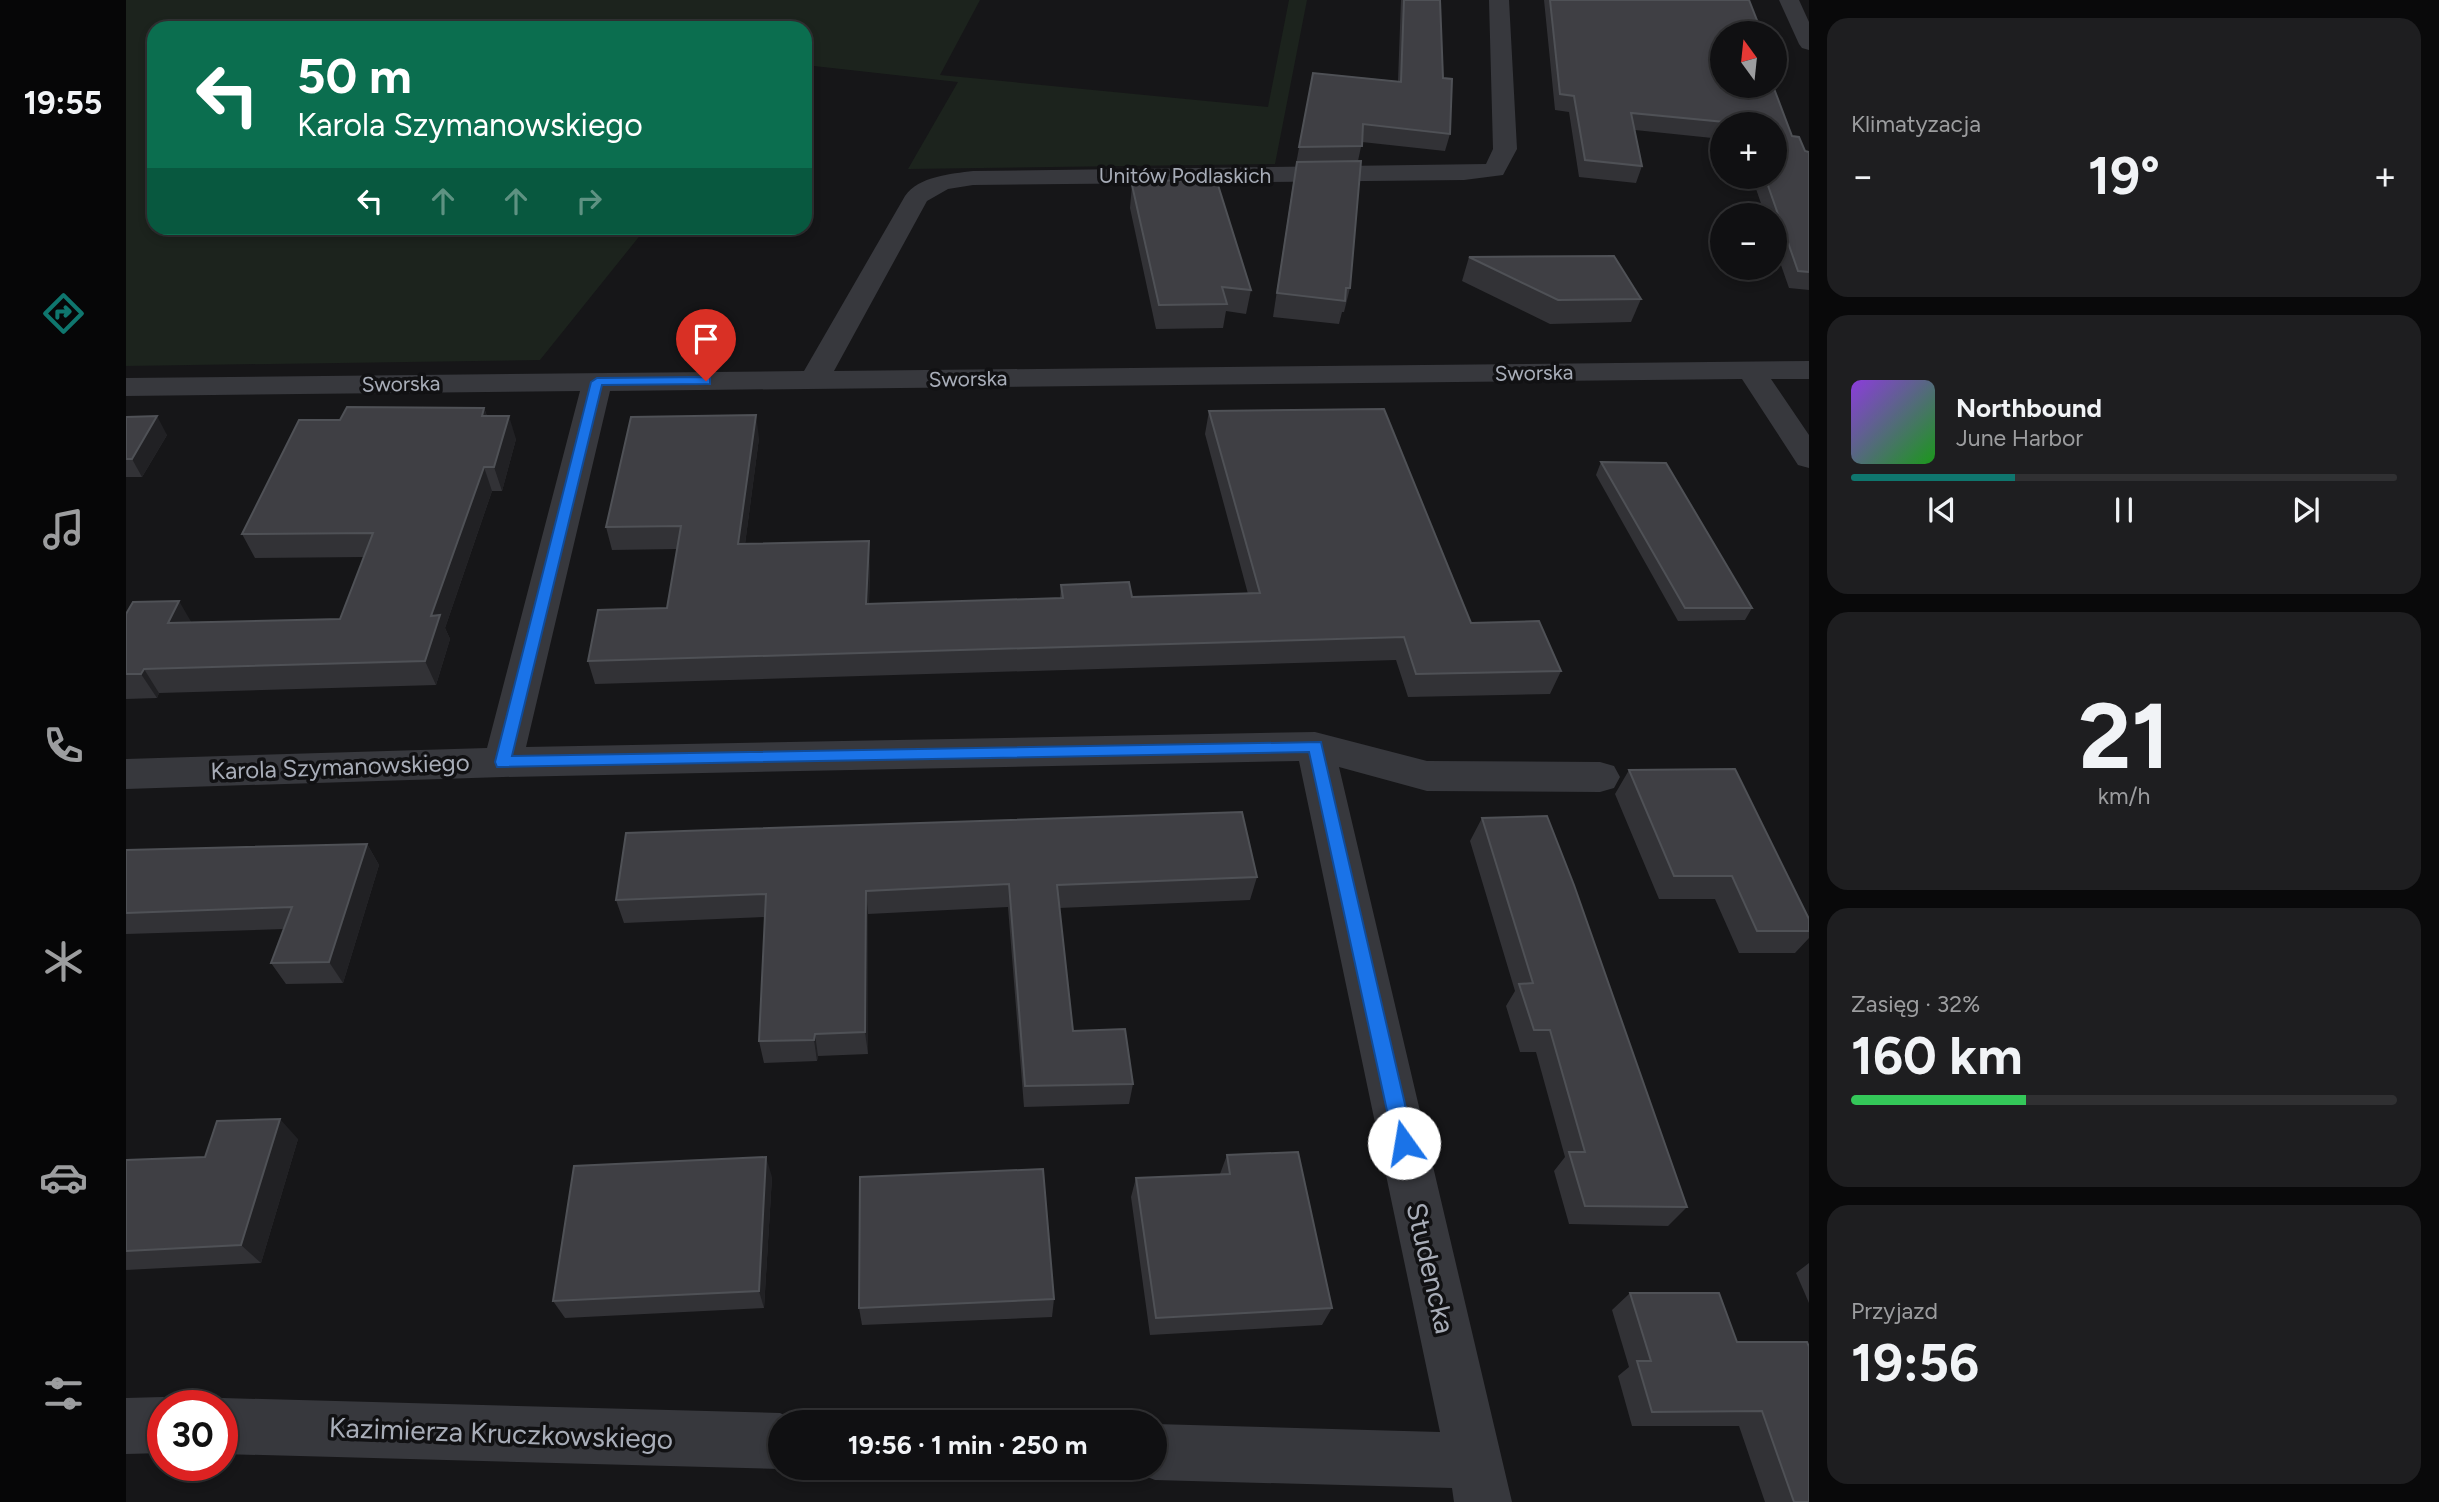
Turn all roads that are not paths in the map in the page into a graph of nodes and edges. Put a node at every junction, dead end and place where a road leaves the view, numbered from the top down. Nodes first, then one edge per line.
1 (1499, 0) edge
2 (1789, 0) edge
3 (1809, 44) edge
4 (1809, 370) edge
5 (1751, 371) junction
6 (814, 380) junction
7 (597, 382) junction
8 (126, 387) edge
9 (1809, 458) edge
10 (1315, 746) junction
11 (503, 762) junction
12 (126, 774) edge
13 (1600, 776) dead end
14 (147, 1425) edge
15 (126, 1426) edge
16 (238, 1426) edge
17 (768, 1441) edge
18 (1167, 1453) edge
19 (1479, 1481) edge

1 - 6 street, Unitów Podlaskich
2 - 3 street
4 - 5 street, Sworska
5 - 6 street, Sworska
5 - 9 street
6 - 7 street, Sworska
7 - 8 street, Sworska
7 - 11 street
10 - 11 street, Karola Szymanowskiego
10 - 13 street, Karola Szymanowskiego
10 - 19 street, Studencka
11 - 12 street, Karola Szymanowskiego
14 - 15 street
16 - 17 street, Kazimierza Kruczkowskiego
18 - 19 street

